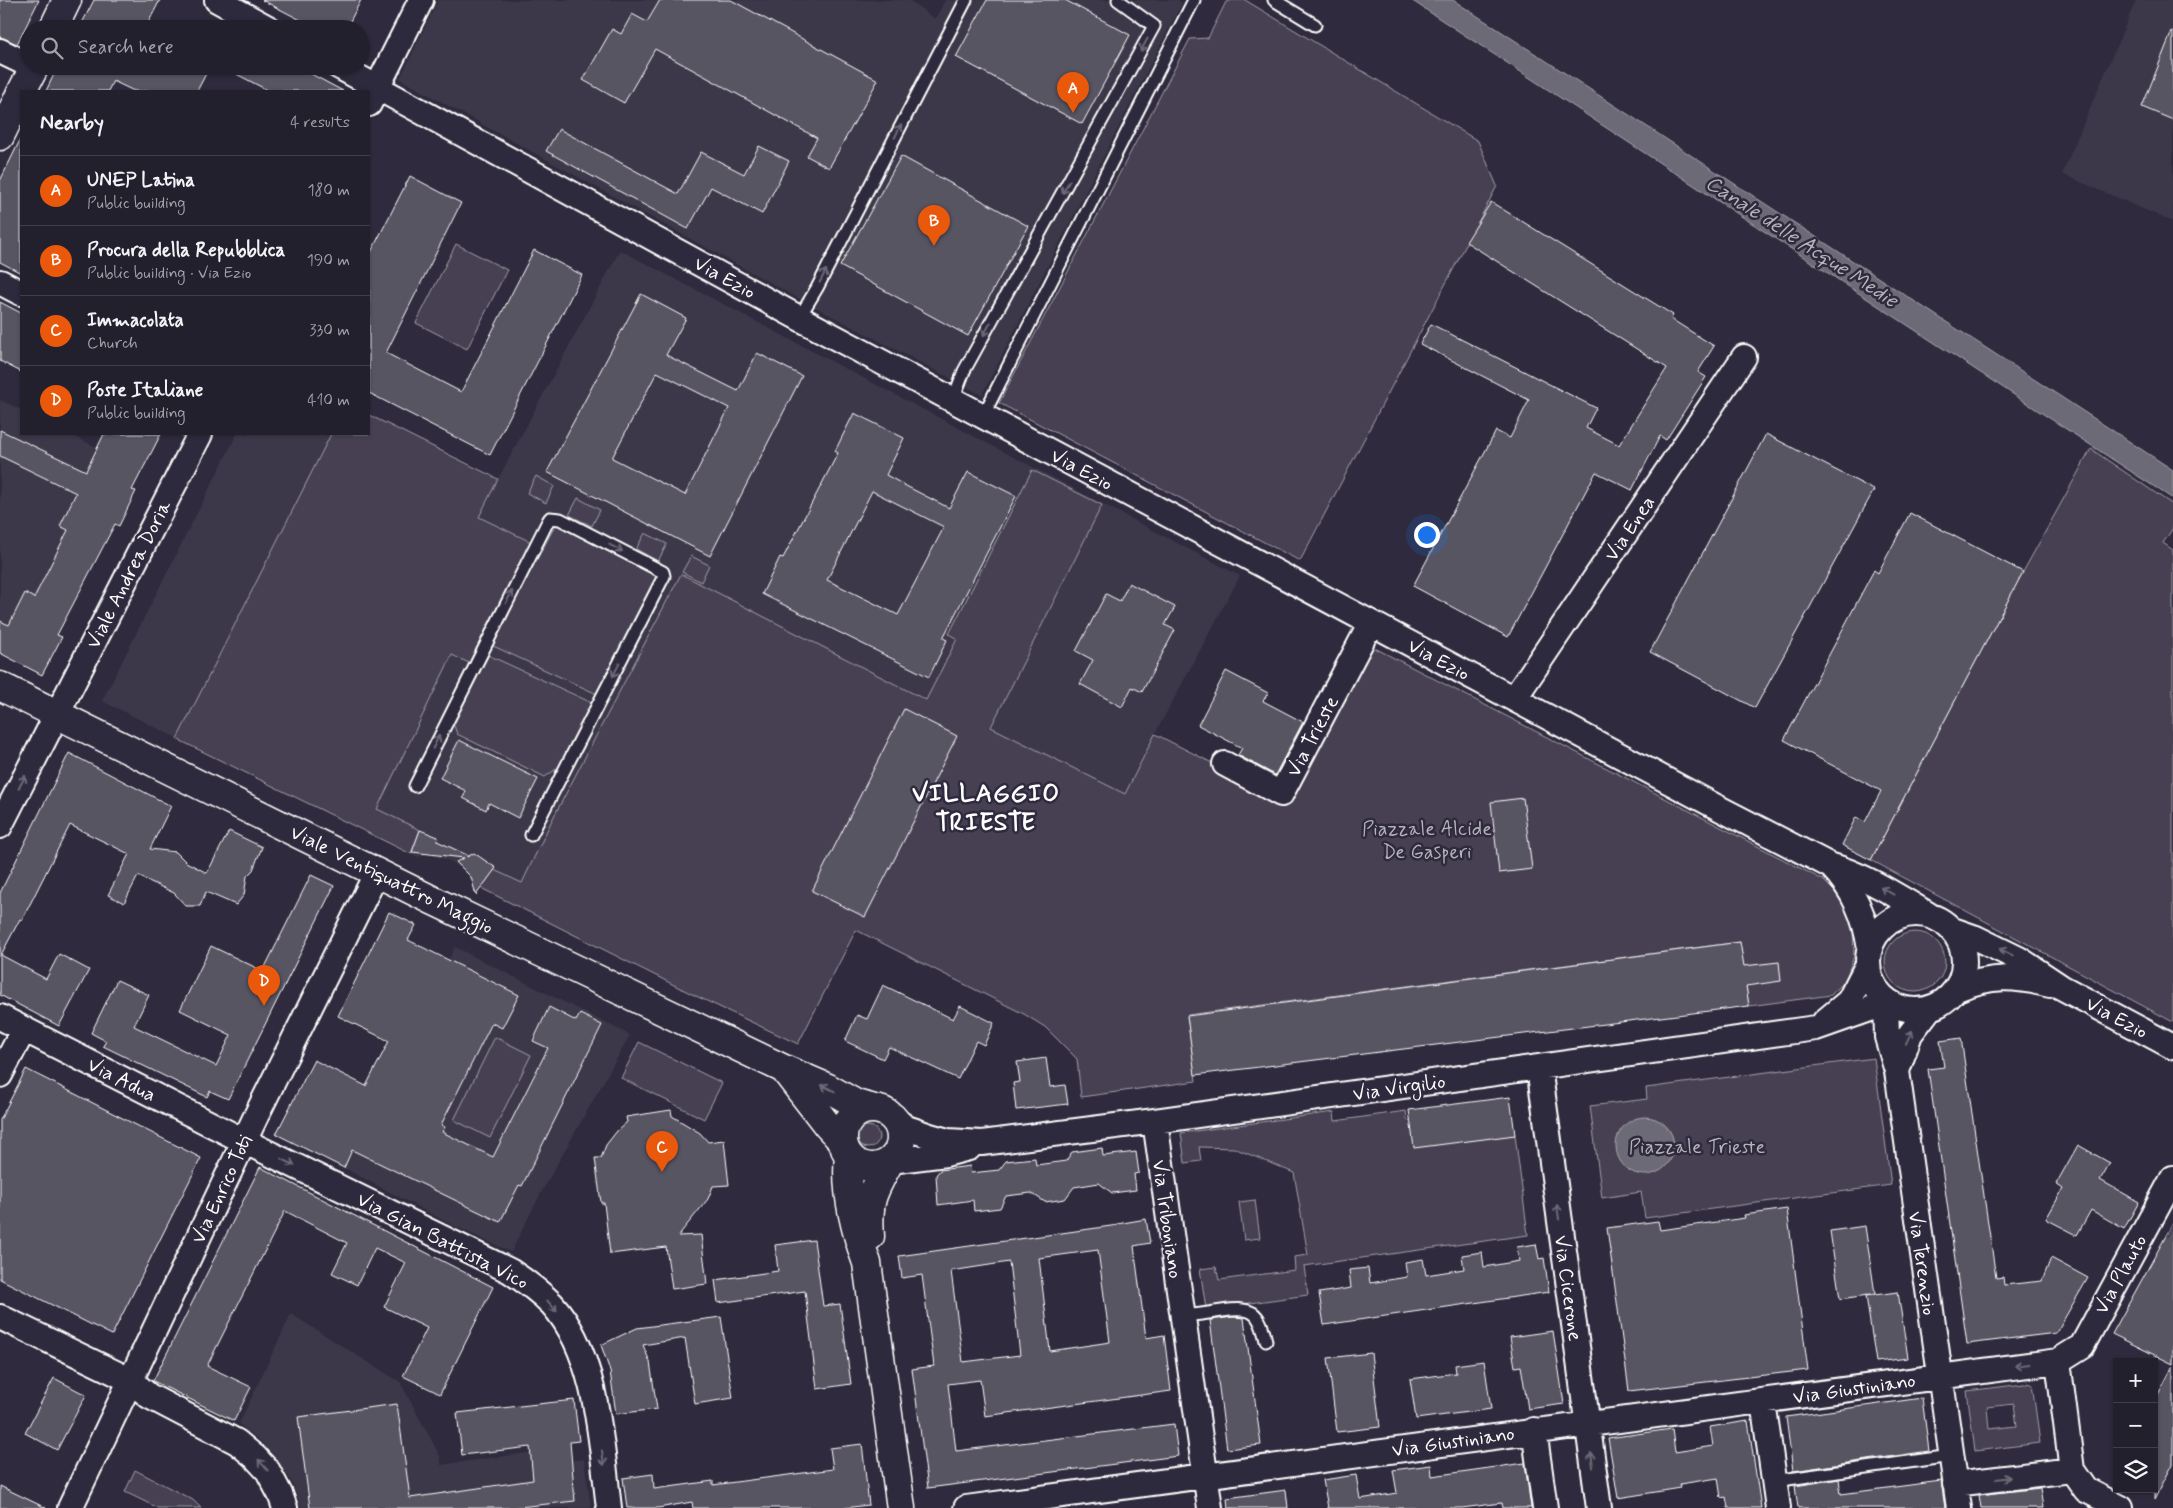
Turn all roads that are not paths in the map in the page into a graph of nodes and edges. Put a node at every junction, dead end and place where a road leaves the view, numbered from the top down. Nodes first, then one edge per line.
1 (67, 0) edge
2 (217, 0) edge
3 (421, 0) edge
4 (966, 0) edge
5 (1118, 0) edge
6 (1194, 0) edge
7 (1274, 0) edge
8 (57, 20) edge
9 (254, 20) edge
10 (1315, 25) dead end
11 (0, 51) edge
12 (20, 68) edge
13 (29, 75) edge
14 (348, 75) edge
15 (22, 90) edge
16 (366, 90) edge
17 (20, 94) edge
18 (373, 96) edge
19 (0, 136) edge
20 (0, 282) edge
21 (20, 292) edge
22 (799, 318) junction
23 (1744, 357) dead end
24 (953, 400) junction
25 (983, 416) junction
26 (199, 435) edge
27 (1371, 623) junction
28 (0, 686) edge
29 (1514, 699) junction
30 (56, 714) junction
31 (1225, 764) dead end
32 (415, 786) dead end
33 (0, 826) edge
34 (531, 835) dead end
35 (1830, 864) junction
36 (377, 872) junction
37 (1929, 915) junction
38 (1953, 930) junction
39 (1869, 956) junction
40 (2061, 987) junction
41 (1956, 989) junction
42 (1886, 1000) junction
43 (1930, 1008) junction
44 (0, 1017) edge
45 (1816, 1028) junction
46 (24, 1029) junction
47 (1887, 1037) junction
48 (2173, 1047) edge
49 (1539, 1067) junction
50 (784, 1070) junction
51 (1897, 1071) junction
52 (0, 1075) edge
53 (871, 1108) junction
54 (896, 1120) junction
55 (1155, 1121) junction
56 (244, 1141) junction
57 (982, 1143) junction
58 (846, 1149) junction
59 (890, 1161) junction
60 (2173, 1178) edge
61 (867, 1263) junction
62 (1182, 1316) junction
63 (0, 1317) edge
64 (1266, 1340) dead end
65 (2058, 1360) junction
66 (1940, 1376) junction
67 (130, 1380) junction
68 (1763, 1401) junction
69 (1587, 1423) junction
70 (1534, 1430) junction
71 (1951, 1456) junction
72 (2072, 1470) junction
73 (1206, 1476) junction
74 (1774, 1481) junction
75 (1955, 1484) junction
76 (70, 1508) edge
77 (285, 1508) edge
78 (609, 1508) edge
79 (901, 1508) edge
80 (966, 1508) edge
81 (1210, 1508) edge
82 (1546, 1508) edge
83 (1599, 1508) edge
84 (1778, 1508) edge
85 (1958, 1508) edge
86 (2121, 1508) edge

1 - 8 main road
2 - 9 street
3 - 18 street
22 -> 4 lane
5 -> 24 lane
6 - 25 lane
7 - 10 lane
11 - 12 street
13 - 15 main road
14 - 16 street, Via Ezio
17 - 19 main road
18 - 22 street, Via Ezio
20 - 21 street
22 - 24 street, Via Ezio
23 - 29 street, Via Enea
24 - 25 street, Via Ezio
25 - 27 street, Via Ezio
26 - 30 street, Viale Andrea Doria
27 - 29 street, Via Ezio
27 - 31 street, Via Trieste
28 - 30 main road, Viale Ventiquattro Maggio
29 - 35 street, Via Ezio
33 -> 30 street, Viale Andrea Doria
30 - 36 main road, Viale Ventiquattro Maggio
32 -> 34 lane
37 -> 35 street, Via Ezio
35 - 39 street, Via Ezio
36 - 50 main road, Viale Ventiquattro Maggio
36 - 56 street, Via Enrico Toti
37 - 38 street
37 - 39 street
40 -> 38 street, Via Ezio
38 - 41 street
39 - 42 street
39 - 45 street
40 - 41 street, Via Ezio
40 - 48 street, Via Ezio
41 - 43 street
42 - 43 street
42 - 45 street, Via Virgilio
42 - 47 street, Via Terenzio
51 -> 43 street, Via Terenzio
44 - 46 street, Via Adua
45 - 47 street, Via Virgilio
45 - 49 street, Via Virgilio
46 - 52 street
46 - 56 street, Via Adua
47 - 51 street, Via Terenzio
49 - 55 street, Via Virgilio
69 -> 49 street, Via Cicerone
53 -> 50 main road, Viale Ventiquattro Maggio
50 - 58 main road
51 - 66 street, Via Terenzio
53 - 54 main road
53 - 58 main road
54 - 57 street
54 - 59 main road
55 - 57 street, Via Virgilio
55 - 62 street, Via Triboniano
56 - 67 street, Via Enrico Toti
56 -> 78 street, Via Gian Battista Vico
57 - 59 street
58 - 59 main road
58 - 61 main road
59 - 61 main road
60 - 65 street, Via Plauto
61 - 79 main road
62 - 64 lane
62 - 73 street, Via Triboniano
63 - 67 street
65 -> 66 street, Via Giustiniano
65 - 72 street
66 - 68 street, Via Giustiniano
66 - 71 street, Via Terenzio
67 - 76 street, Via Enrico Toti
77 -> 67 street
68 - 69 street, Via Giustiniano
68 - 74 street
69 - 70 street, Via Giustiniano
83 -> 69 street, Via Cicerone
70 - 73 street, Via Giustiniano
70 - 82 street
71 - 74 lane
71 - 75 street, Via Terenzio
75 -> 72 street
72 - 86 street
73 - 80 street, Via Giustiniano
73 - 81 street, Via Triboniano
74 - 84 street
75 - 85 street, Via Terenzio

